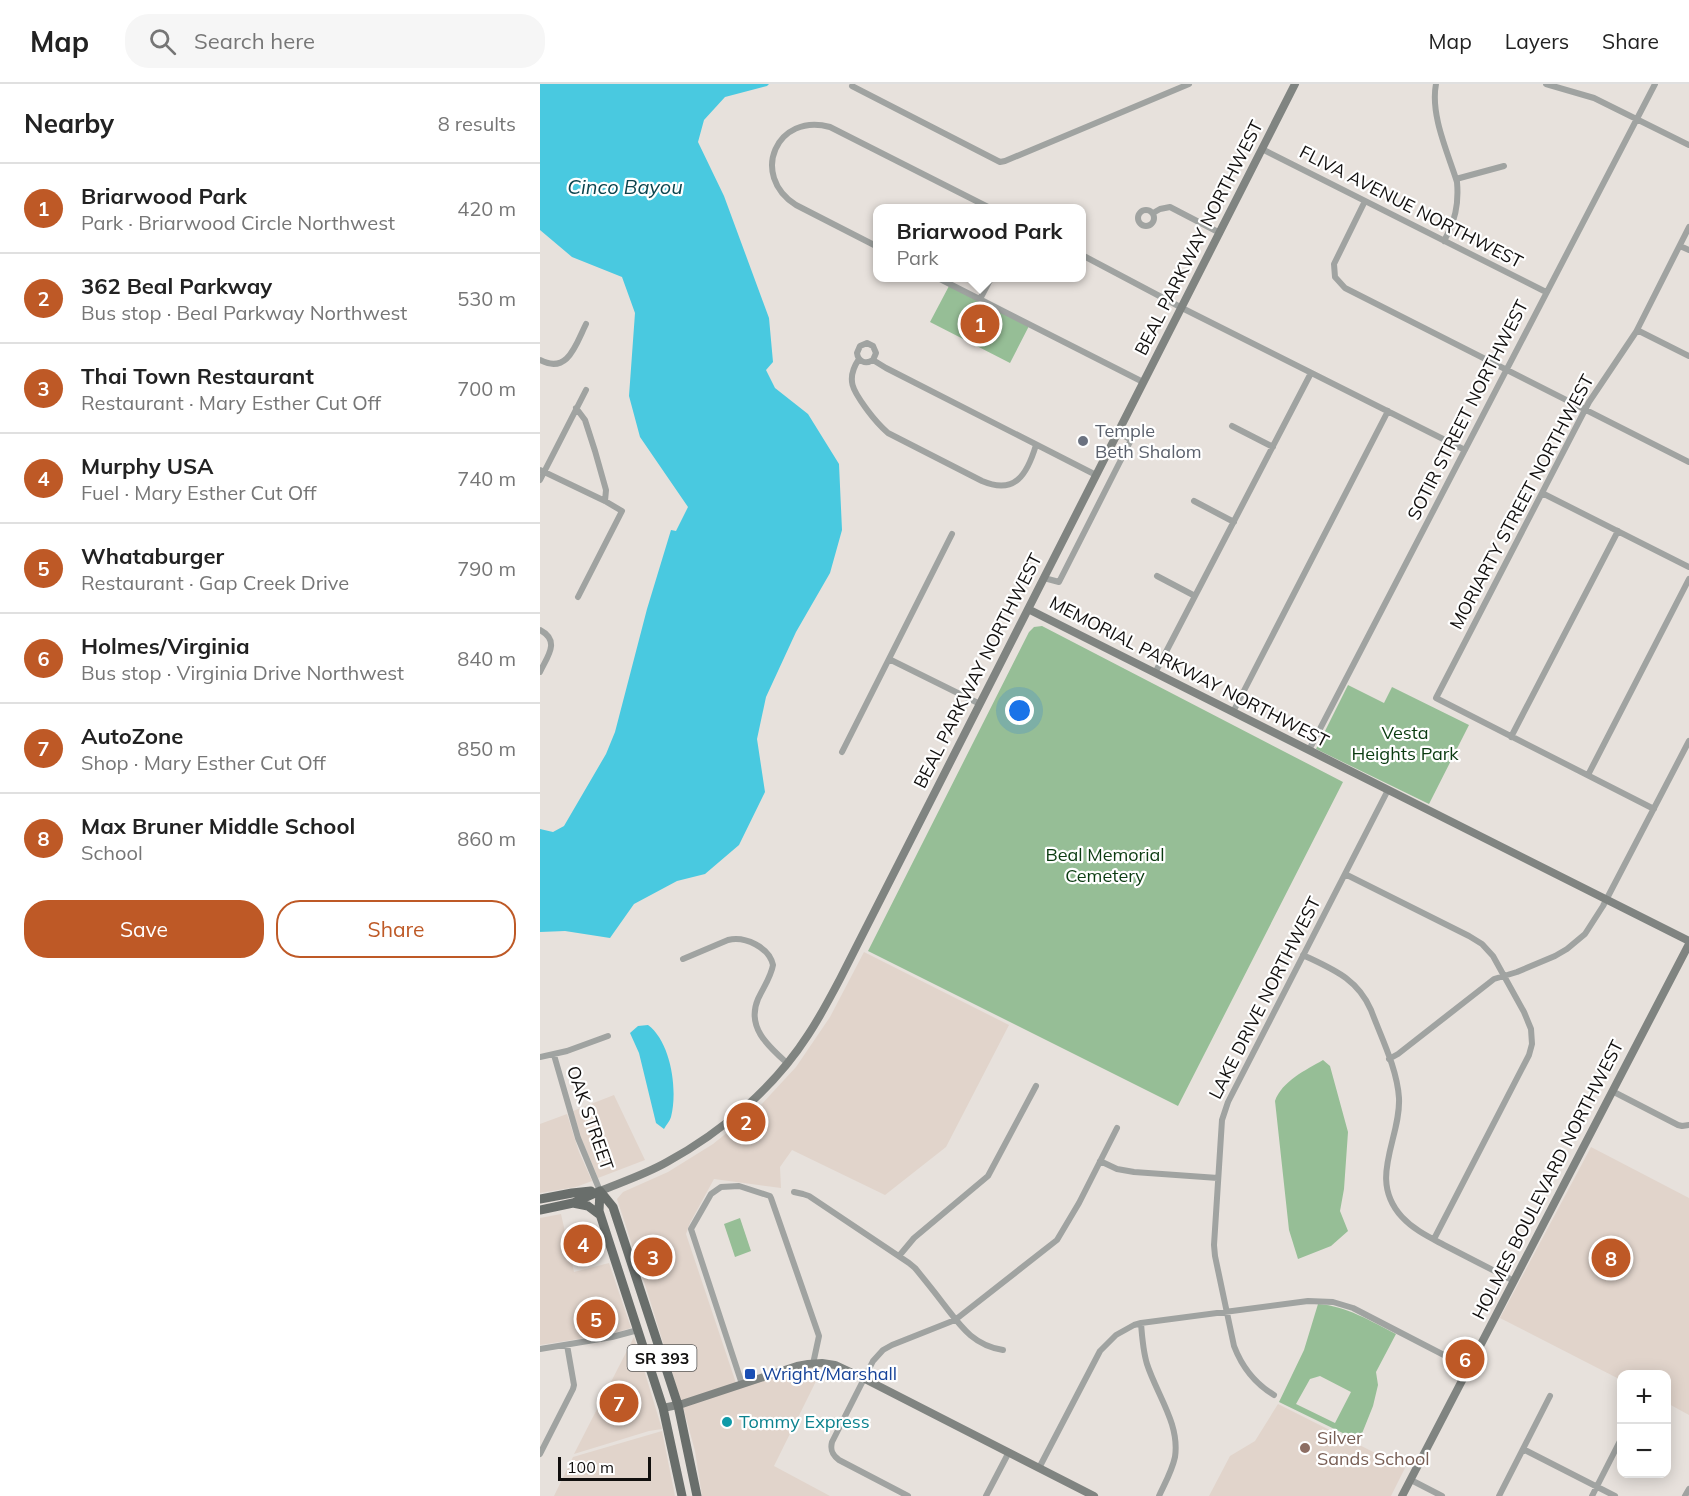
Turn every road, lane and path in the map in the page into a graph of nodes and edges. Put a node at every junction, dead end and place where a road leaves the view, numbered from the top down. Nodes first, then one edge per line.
1 (1189, 84) edge
2 (1295, 84) edge
3 (1436, 84) edge
4 (1546, 84) edge
5 (1654, 84) edge
6 (852, 87) dead end
7 (1636, 118) junction
8 (1689, 145) edge
9 (1262, 150) junction
10 (1504, 166) dead end
11 (1456, 179) junction
12 (1365, 201) junction
13 (982, 204) edge
14 (1153, 213) dead end
15 (1689, 227) edge
16 (1220, 233) junction
17 (1444, 241) junction
18 (873, 244) edge
19 (1680, 246) junction
20 (1689, 250) edge
21 (1086, 257) edge
22 (946, 282) edge
23 (990, 282) edge
24 (1546, 292) junction
25 (980, 299) junction
26 (1182, 307) junction
27 (586, 324) dead end
28 (1637, 330) junction
29 (1689, 356) edge
30 (540, 360) edge
31 (859, 360) junction
32 (873, 360) junction
33 (1506, 369) junction
34 (1311, 373) junction
35 (1143, 382) junction
36 (586, 390) dead end
37 (576, 408) junction
38 (1585, 409) junction
39 (1388, 411) junction
40 (1232, 426) dead end
41 (1118, 432) junction
42 (1036, 445) junction
43 (1273, 447) junction
44 (1465, 450) junction
45 (1689, 462) edge
46 (542, 471) edge
47 (1096, 475) junction
48 (540, 480) edge
49 (1008, 486) junction
50 (1542, 493) junction
51 (1011, 494) dead end
52 (605, 501) junction
53 (1194, 501) dead end
54 (1234, 522) junction
55 (1618, 531) junction
56 (952, 534) dead end
57 (1689, 567) edge
58 (1156, 576) dead end
59 (1044, 578) junction
60 (1689, 579) edge
61 (1195, 596) junction
62 (578, 597) dead end
63 (1028, 609) junction
64 (540, 630) edge
65 (889, 659) junction
66 (540, 672) edge
67 (1155, 673) junction
68 (980, 704) junction
69 (1233, 712) junction
70 (1511, 737) junction
71 (1689, 741) edge
72 (1309, 750) junction
73 (842, 752) dead end
74 (1588, 775) junction
75 (1388, 790) junction
76 (1654, 809) junction
77 (1345, 874) junction
78 (1607, 899) junction
79 (1689, 942) edge
80 (1303, 955) junction
81 (683, 959) dead end
82 (1505, 976) junction
83 (608, 1036) dead end
84 (554, 1055) junction
85 (540, 1057) edge
86 (1389, 1059) junction
87 (787, 1064) junction
88 (1036, 1086) dead end
89 (1612, 1091) junction
90 (1689, 1125) edge
91 (1117, 1128) dead end
92 (1100, 1161) junction
93 (1218, 1178) junction
94 (600, 1191) junction
95 (794, 1192) dead end
96 (540, 1199) edge
97 (573, 1203) junction
98 (540, 1210) edge
99 (600, 1215) junction
100 (1434, 1239) junction
101 (899, 1256) junction
102 (1514, 1281) junction
103 (1226, 1311) junction
104 (955, 1320) junction
105 (1141, 1323) junction
106 (638, 1330) junction
107 (567, 1345) junction
108 (540, 1349) edge
109 (1003, 1350) dead end
110 (660, 1352) junction
111 (813, 1364) junction
112 (1468, 1368) junction
113 (864, 1378) junction
114 (742, 1384) junction
115 (1274, 1395) dead end
116 (1550, 1396) dead end
117 (678, 1405) junction
118 (663, 1408) junction
119 (1617, 1447) edge
120 (1523, 1449) junction
121 (1009, 1452) junction
122 (540, 1454) edge
123 (1039, 1468) junction
124 (1411, 1480) junction
125 (1597, 1487) junction
126 (1689, 1489) edge
127 (682, 1496) edge
128 (697, 1496) edge
129 (908, 1496) edge
130 (987, 1496) edge
131 (1094, 1496) edge
132 (1159, 1496) edge
133 (1402, 1496) edge
134 (1442, 1496) edge
135 (1499, 1496) edge
136 (1592, 1496) edge
137 (1615, 1496) edge
138 (1685, 1496) edge

1 - 6 street
2 - 9 street, BEAL PARKWAY NORTHWEST
3 - 11 street
4 - 7 street
5 - 7 street, SOTIR STREET NORTHWEST
7 - 8 street
7 - 24 street, SOTIR STREET NORTHWEST
9 - 12 street, FLIVA AVENUE NORTHWEST
9 - 16 street, BEAL PARKWAY NORTHWEST
10 - 11 street
11 - 17 street
12 - 17 street, FLIVA AVENUE NORTHWEST
12 - 33 street
13 - 18 street
14 - 16 street
15 - 19 street, MORIARTY STREET NORTHWEST
16 - 26 street, BEAL PARKWAY NORTHWEST
17 - 24 street, FLIVA AVENUE NORTHWEST
19 - 20 street
19 - 28 street, MORIARTY STREET NORTHWEST
21 - 26 street
22 - 25 street
23 - 25 street
24 - 33 street, SOTIR STREET NORTHWEST
25 - 35 street
26 - 34 street
26 - 35 street, BEAL PARKWAY NORTHWEST
27 - 30 street
28 - 29 street
28 - 38 street, MORIARTY STREET NORTHWEST
31 - 32 street
31 - 32 street
31 - 49 street
32 - 42 street
33 - 38 street
33 - 44 street, SOTIR STREET NORTHWEST
34 - 39 street
34 - 43 street
35 - 41 street, BEAL PARKWAY NORTHWEST
36 - 37 street
37 - 46 street
37 - 52 street
38 - 45 street
38 - 50 street, MORIARTY STREET NORTHWEST
39 - 44 street
39 - 69 street
40 - 43 street
41 - 47 street, BEAL PARKWAY NORTHWEST
41 - 59 street
42 - 47 street
42 - 49 street
43 - 54 street
44 - 72 street, SOTIR STREET NORTHWEST
46 - 48 street
46 - 52 street
47 - 59 street, BEAL PARKWAY NORTHWEST
49 - 51 street
50 - 55 street
50 - 70 street, MORIARTY STREET NORTHWEST
52 - 62 street
53 - 54 street
54 - 61 street
55 - 57 street
55 - 70 street
56 - 65 street
58 - 61 street
59 - 63 street, BEAL PARKWAY NORTHWEST
60 - 74 street
61 - 67 street
63 - 67 street, MEMORIAL PARKWAY NORTHWEST
63 - 68 street, BEAL PARKWAY NORTHWEST
64 - 66 street
65 - 68 street
65 - 73 street
67 - 69 street, MEMORIAL PARKWAY NORTHWEST
68 - 87 street, BEAL PARKWAY NORTHWEST
69 - 72 street, MEMORIAL PARKWAY NORTHWEST
70 - 74 street
71 - 76 street
72 - 75 street, MEMORIAL PARKWAY NORTHWEST
74 - 76 street
75 - 77 street, LAKE DRIVE NORTHWEST
75 - 78 street, MEMORIAL PARKWAY NORTHWEST
76 - 78 street
77 - 80 street, LAKE DRIVE NORTHWEST
77 - 82 street
78 - 79 street, MEMORIAL PARKWAY NORTHWEST
78 - 82 street
79 - 89 street, HOLMES BOULEVARD NORTHWEST
80 - 86 street
80 - 93 street, LAKE DRIVE NORTHWEST
81 - 87 street
82 - 86 street
82 - 100 street
83 - 84 street
84 - 85 street
84 - 94 street, OAK STREET
86 - 100 street
87 - 94 street, BEAL PARKWAY NORTHWEST
88 - 101 street
89 - 90 street
89 - 102 street, HOLMES BOULEVARD NORTHWEST
91 - 92 street
92 - 93 street
92 - 104 street
93 - 103 street, LAKE DRIVE NORTHWEST
94 - 96 main road, BEAL PARKWAY NORTHWEST
94 - 97 main road, BEAL PARKWAY NORTHWEST
94 - 99 main road, SR 393
94 - 110 main road, SR 393
95 - 101 street
97 - 98 main road, BEAL PARKWAY NORTHWEST
97 - 99 main road
99 - 106 main road, SR 393
100 - 102 street
101 - 104 street
102 - 112 street, HOLMES BOULEVARD NORTHWEST
103 - 105 street
103 - 112 street
103 - 115 street, LAKE DRIVE NORTHWEST
104 - 109 street
104 - 113 street
105 - 123 street
105 - 132 street
106 - 107 street
106 - 110 main road
106 - 118 main road, SR 393
107 - 108 street
107 - 122 street
110 - 117 main road, SR 393
111 - 113 street
111 - 114 street
111 - 114 street
112 - 124 street, HOLMES BOULEVARD NORTHWEST
113 - 121 street
113 - 129 street
114 - 117 street
116 - 120 street
117 - 118 street
117 - 128 main road, SR 393
118 - 127 main road, SR 393
119 - 125 street
120 - 125 street
120 - 135 street
121 - 123 street
121 - 130 street
123 - 131 street
124 - 133 street, HOLMES BOULEVARD NORTHWEST
124 - 134 street
125 - 136 street
125 - 137 street
126 - 138 street

